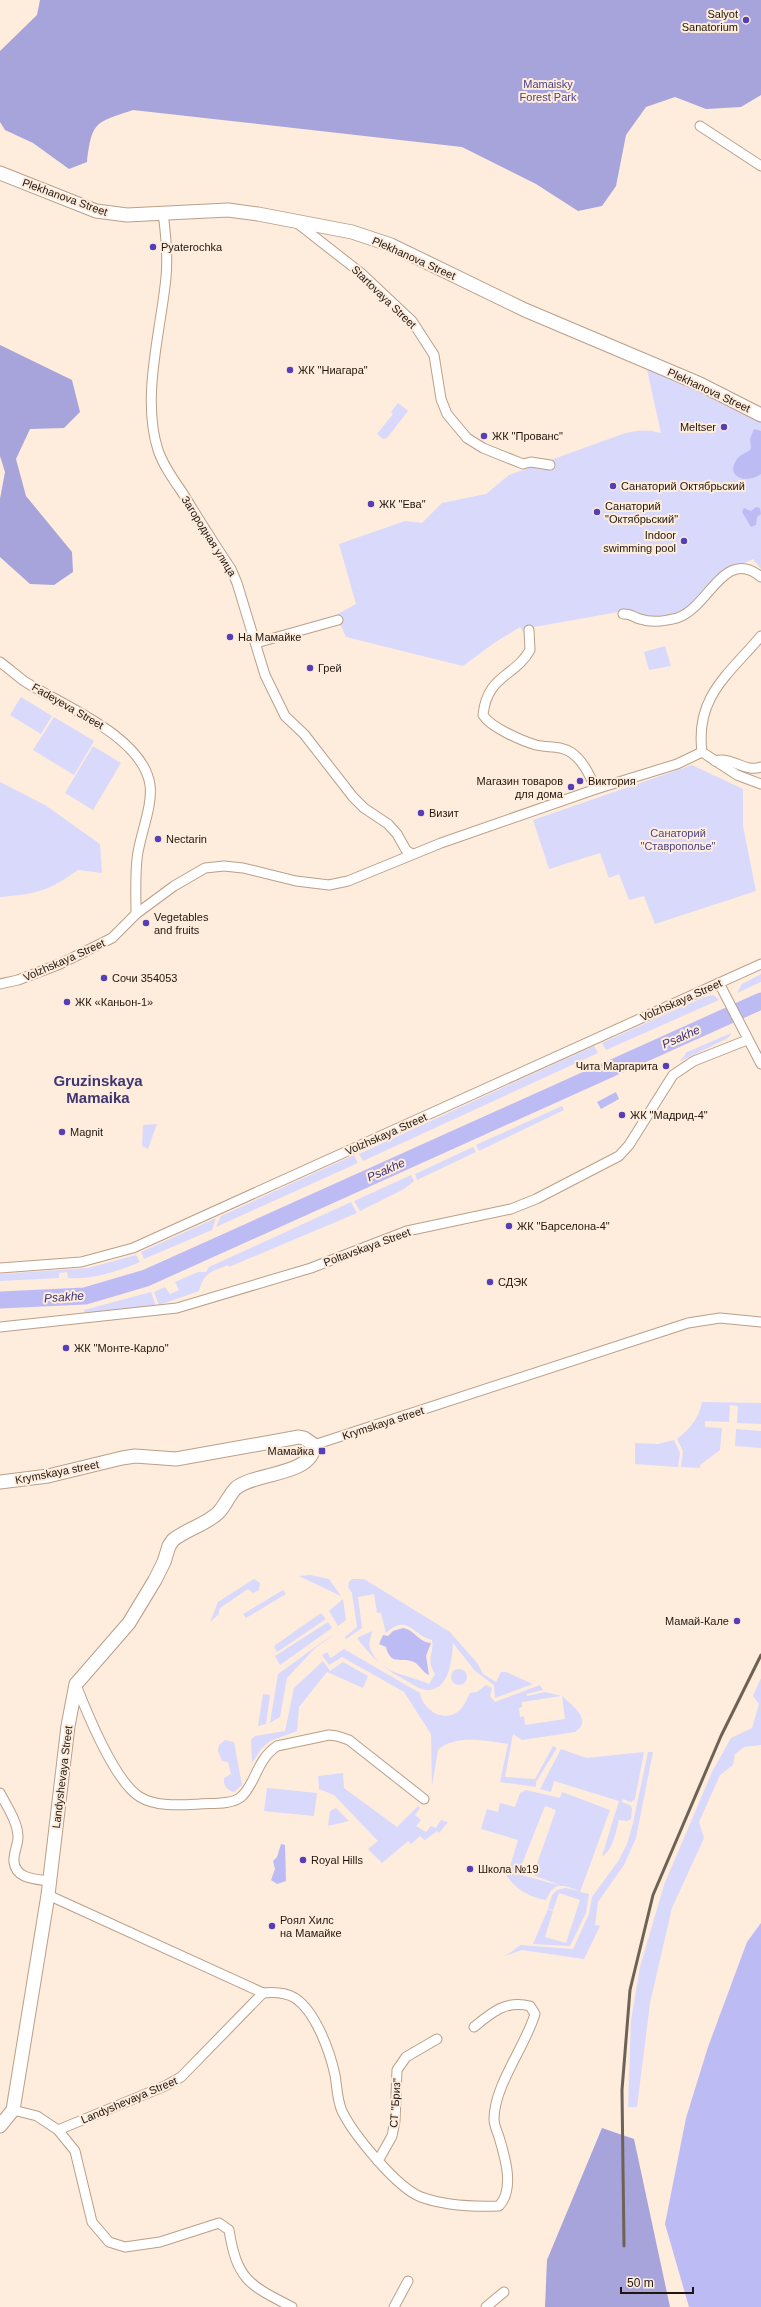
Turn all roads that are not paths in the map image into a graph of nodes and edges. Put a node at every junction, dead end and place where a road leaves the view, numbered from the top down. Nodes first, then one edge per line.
1 (700, 126) dead end
2 (761, 166) edge
3 (0, 173) edge
4 (163, 213) junction
5 (296, 223) junction
6 (761, 415) edge
7 (550, 465) dead end
8 (761, 577) edge
9 (623, 614) dead end
10 (338, 620) dead end
11 (529, 630) dead end
12 (761, 636) edge
13 (256, 643) junction
14 (0, 662) edge
15 (702, 752) junction
16 (715, 761) junction
17 (761, 767) edge
18 (761, 784) edge
19 (596, 789) junction
20 (412, 854) junction
21 (136, 914) junction
22 (761, 964) edge
23 (719, 983) junction
24 (0, 984) edge
25 (747, 1040) junction
26 (761, 1064) edge
27 (0, 1268) edge
28 (761, 1322) edge
29 (0, 1327) edge
30 (314, 1445) junction
31 (0, 1482) edge
32 (76, 1684) junction
33 (0, 1793) edge
34 (424, 1799) dead end
35 (49, 1881) junction
36 (48, 1895) junction
37 (263, 1993) junction
38 (474, 2027) dead end
39 (437, 2039) dead end
40 (13, 2110) junction
41 (0, 2126) edge
42 (58, 2130) junction
43 (378, 2161) junction
44 (408, 2282) dead end
45 (504, 2292) dead end
46 (292, 2307) edge
47 (394, 2307) edge
48 (486, 2307) edge

1 - 2 street
3 - 4 street, Plekhanova Street
4 - 5 street, Plekhanova Street
4 - 13 street, Загородная улица
5 - 6 street, Plekhanova Street
5 - 7 street, Startovaya Street
8 - 9 street
10 - 13 street
11 - 19 street
12 - 15 street
13 - 20 street, Загородная улица
14 - 21 street, Fadeyeva Street
15 - 16 street
15 - 19 street, Volzhskaya Street
16 - 17 street
16 - 18 street
19 - 20 street, Volzhskaya Street
20 - 21 street, Volzhskaya Street
21 - 24 street, Volzhskaya Street
22 - 23 street, Volzhskaya Street
23 - 25 street
23 - 27 street, Volzhskaya Street
25 - 26 street
25 - 29 street, Poltavskaya Street
28 - 30 street, Krymskaya street
30 - 31 street, Krymskaya street
30 - 32 street, Landyshevaya Street
32 - 34 street
32 - 35 street, Landyshevaya Street
33 - 35 street
35 - 36 street, Landyshevaya Street
36 - 37 street
36 - 40 street, Landyshevaya Street
37 - 42 street, Landyshevaya Street
37 - 43 street
38 - 43 street
39 - 43 street, СТ "Бриз"
40 - 41 street, Landyshevaya Street
40 - 42 street
42 - 46 street
44 - 47 street
45 - 48 street

